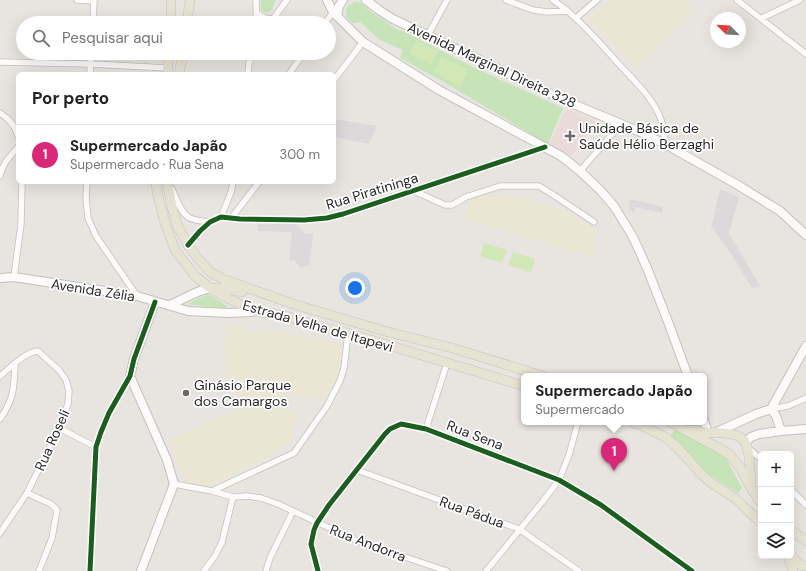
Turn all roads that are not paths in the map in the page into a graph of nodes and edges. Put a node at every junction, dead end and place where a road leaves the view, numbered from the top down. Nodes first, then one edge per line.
1 (78, 0) edge
2 (94, 0) edge
3 (170, 0) edge
4 (190, 0) edge
5 (256, 0) edge
6 (327, 0) edge
7 (343, 0) edge
8 (366, 0) edge
9 (447, 0) edge
10 (506, 0) edge
11 (553, 0) edge
12 (597, 0) edge
13 (737, 0) edge
14 (800, 0) edge
15 (285, 1) edge
16 (559, 2) edge
17 (567, 11) junction
18 (256, 13) junction
19 (335, 14) junction
20 (93, 16) edge
21 (171, 16) edge
22 (188, 16) edge
23 (256, 16) edge
24 (261, 16) edge
25 (274, 16) edge
26 (576, 18) junction
27 (762, 18) junction
28 (428, 35) junction
29 (363, 42) junction
30 (806, 54) edge
31 (91, 60) edge
32 (168, 60) edge
33 (182, 60) edge
34 (250, 60) edge
35 (299, 60) edge
36 (0, 62) edge
37 (91, 64) junction
38 (167, 71) edge
39 (90, 72) edge
40 (180, 72) edge
41 (248, 72) edge
42 (290, 72) edge
43 (336, 77) edge
44 (0, 113) edge
45 (621, 124) junction
46 (16, 128) edge
47 (665, 144) junction
48 (545, 147) junction
49 (16, 149) edge
50 (580, 171) junction
51 (0, 176) edge
52 (22, 184) edge
53 (87, 184) edge
54 (156, 184) edge
55 (168, 184) edge
56 (169, 184) edge
57 (233, 184) edge
58 (257, 184) edge
59 (414, 191) junction
60 (221, 217) junction
61 (232, 217) junction
62 (210, 222) junction
63 (594, 222) dead end
64 (806, 235) edge
65 (188, 245) junction
66 (14, 277) junction
67 (0, 278) edge
68 (210, 288) junction
69 (137, 296) junction
70 (155, 302) junction
71 (294, 304) junction
72 (169, 305) junction
73 (257, 311) junction
74 (348, 333) junction
75 (806, 346) edge
76 (447, 363) junction
77 (15, 364) junction
78 (532, 373) edge
79 (687, 373) edge
80 (0, 376) edge
81 (130, 376) junction
82 (521, 385) edge
83 (806, 398) edge
84 (771, 408) junction
85 (0, 419) edge
86 (577, 425) edge
87 (641, 425) edge
88 (676, 425) edge
89 (707, 425) edge
90 (59, 428) junction
91 (426, 429) junction
92 (684, 429) junction
93 (806, 429) edge
94 (781, 431) junction
95 (712, 432) junction
96 (746, 445) junction
97 (96, 447) junction
98 (758, 456) edge
99 (357, 470) junction
100 (558, 480) junction
101 (174, 484) junction
102 (751, 488) junction
103 (212, 491) junction
104 (27, 493) junction
105 (794, 493) edge
106 (233, 497) junction
107 (758, 498) edge
108 (806, 505) edge
109 (293, 511) junction
110 (758, 520) edge
111 (317, 523) junction
112 (520, 529) junction
113 (794, 532) edge
114 (0, 533) edge
115 (806, 541) edge
116 (790, 559) edge
117 (793, 559) edge
118 (806, 566) edge
119 (39, 571) edge
120 (90, 571) edge
121 (142, 571) edge
122 (204, 571) edge
123 (266, 571) edge
124 (318, 571) edge
125 (447, 571) edge
126 (486, 571) edge
127 (579, 571) edge
128 (692, 571) edge
129 (792, 571) edge

1 - 2 street
2 - 20 street
3 - 21 main road
4 - 22 main road
5 - 18 street
6 - 19 main road
7 - 19 main road
8 - 28 main road, Avenida Marginal Direita 328
9 - 28 street
10 - 17 street
11 - 16 street
12 - 26 street
13 - 27 street
14 - 27 street
15 - 25 street
16 - 17 street
17 - 26 street
18 - 23 street
18 - 24 street
19 - 29 main road
26 - 47 street
27 - 30 street
28 - 45 main road, Avenida Marginal Direita 328
29 - 43 street
29 - 48 main road
31 - 37 street
32 - 38 main road
33 - 40 main road
34 - 41 street
35 - 42 street
36 - 37 street
37 - 38 street
37 - 39 street
44 - 46 street
45 - 47 main road, Avenida Marginal Direita 328
45 - 50 street
47 - 64 main road, Avenida Marginal Direita 328
48 - 50 main road
48 - 59 street, Rua Piratininga
49 - 51 street
50 - 79 main road
52 - 66 street
53 - 69 street
54 - 68 main road, Estrada Velha de Itapevi
55 - 65 main road, Estrada Velha de Itapevi
56 - 62 street
57 - 60 street
58 - 61 street
59 - 61 street, Rua Piratininga
59 - 63 street
60 - 61 street, Rua Piratininga
60 - 62 street, Rua Piratininga
62 - 65 street, Rua Piratininga
65 - 71 main road, Estrada Velha de Itapevi
66 - 67 main road, Avenida Zélia
66 - 69 main road, Avenida Zélia
68 - 71 main road
68 - 72 main road
68 - 73 main road, Estrada Velha de Itapevi
69 - 70 main road, Avenida Zélia
70 - 72 main road, Avenida Zélia
70 - 81 main road
71 - 78 main road, Estrada Velha de Itapevi
72 - 73 main road, Avenida Zélia
73 - 74 main road, Estrada Velha de Itapevi
74 - 76 main road, Estrada Velha de Itapevi
74 - 103 street
75 - 84 main road
76 - 82 main road, Estrada Velha de Itapevi
76 - 91 street
77 - 80 street
77 - 85 street
77 - 90 street, Rua Roseli
81 - 97 street
81 - 101 main road
83 - 84 street
84 - 94 main road
84 - 95 main road
86 - 100 street
87 - 110 main road
88 - 92 main road
89 - 95 main road
90 - 97 street
90 - 104 street, Rua Roseli
91 - 99 street, Rua Sena
91 - 100 street, Rua Sena
92 - 95 main road
92 - 102 main road
93 - 94 main road
94 - 96 main road
95 - 96 main road
96 - 98 street
96 - 102 main road
97 - 120 street
99 - 111 street, Rua Sena
99 - 112 street, Rua Pádua
100 - 112 street
100 - 128 street, Rua Sena
101 - 103 street, Rua Andorra
101 - 121 main road
102 - 107 main road
103 - 106 street, Rua Andorra
104 - 114 street, Rua Roseli
104 - 119 street
105 - 108 street
106 - 109 street, Rua Andorra
106 - 122 street
109 - 111 street, Rua Andorra
109 - 123 street
111 - 124 street, Rua Sena
111 - 125 street, Rua Andorra
112 - 126 street
112 - 127 street, Rua Pádua
113 - 115 main road
116 - 129 main road
117 - 118 main road

